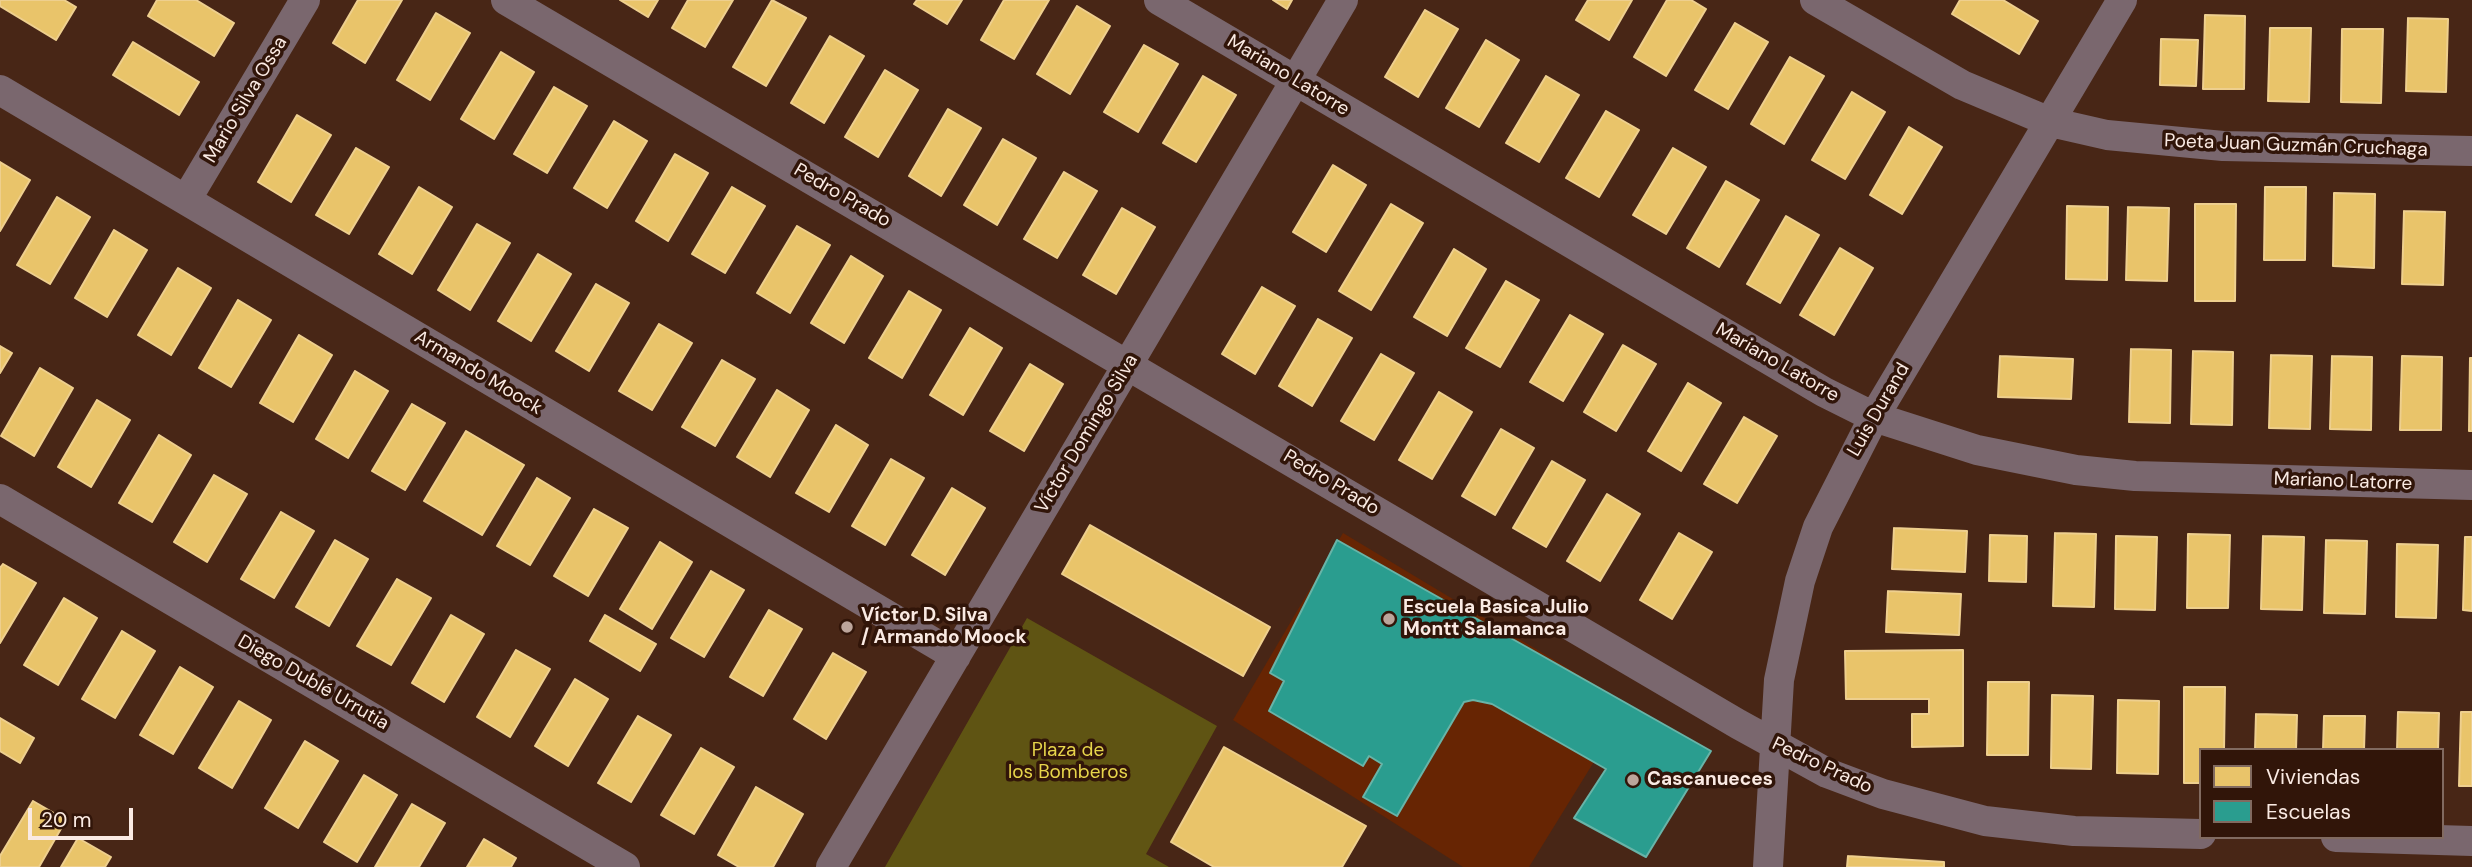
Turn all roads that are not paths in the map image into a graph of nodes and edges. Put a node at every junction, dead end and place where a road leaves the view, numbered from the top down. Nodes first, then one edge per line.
1 (305, 0) edge
2 (506, 0) edge
3 (1159, 0) edge
4 (1342, 0) edge
5 (1815, 0) edge
6 (2122, 0) edge
7 (1295, 80) junction
8 (0, 90) edge
9 (2050, 122) junction
10 (2472, 152) edge
11 (186, 200) junction
12 (1128, 364) junction
13 (1874, 417) junction
14 (2472, 485) edge
15 (0, 499) edge
16 (956, 656) junction
17 (1774, 744) junction
18 (2199, 834) edge
19 (2404, 839) edge
20 (2472, 841) edge
21 (625, 867) edge
22 (831, 867) edge
23 (1768, 867) edge

1 - 11 street, Mario Silva Ossa
2 - 12 street, Pedro Prado
3 - 7 street, Mariano Latorre
4 - 7 street, Víctor Domingo Silva
5 - 9 street, Poeta Juan Guzmán Cruchaga
6 - 9 street, Luis Durand
7 - 12 street, Víctor Domingo Silva
7 - 13 street, Mariano Latorre
8 - 11 street, Armando Moock
9 - 10 street, Poeta Juan Guzmán Cruchaga
9 - 13 street, Luis Durand
11 - 16 street, Armando Moock
12 - 16 street, Víctor Domingo Silva
12 - 17 street, Pedro Prado
13 - 14 street, Mariano Latorre
13 - 17 street, Luis Durand
15 - 21 street, Diego Dublé Urrutia
16 - 22 street, Víctor Domingo Silva
17 - 18 street, Pedro Prado
17 - 23 street, Luis Durand
19 - 20 street

